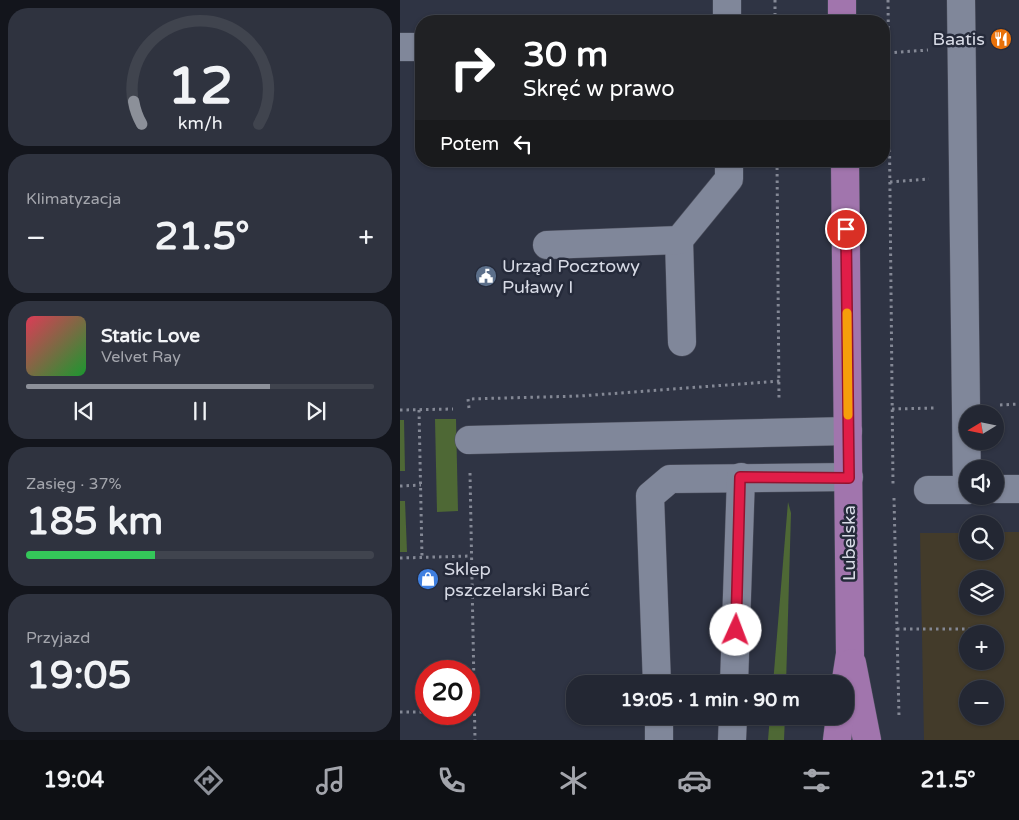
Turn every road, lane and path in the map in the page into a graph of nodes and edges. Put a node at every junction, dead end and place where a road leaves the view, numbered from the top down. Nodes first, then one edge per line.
1 (727, 0) edge
2 (775, 0) edge
3 (842, 0) edge
4 (888, 0) edge
5 (961, 0) edge
6 (727, 15) edge
7 (775, 15) edge
8 (842, 15) edge
9 (888, 15) edge
10 (415, 47) edge
11 (962, 47) junction
12 (400, 48) edge
13 (890, 53) edge
14 (729, 167) edge
15 (845, 167) edge
16 (890, 167) edge
17 (964, 177) junction
18 (890, 182) junction
19 (679, 240) junction
20 (548, 245) dead end
21 (682, 342) dead end
22 (780, 381) dead end
23 (469, 409) junction
24 (400, 410) edge
25 (419, 410) junction
26 (848, 431) junction
27 (469, 440) junction
28 (967, 460) edge
29 (740, 477) junction
30 (849, 478) junction
31 (421, 485) junction
32 (400, 486) edge
33 (1004, 489) edge
34 (1019, 489) edge
35 (928, 490) dead end
36 (959, 490) edge
37 (471, 556) junction
38 (400, 558) edge
39 (422, 558) junction
40 (897, 629) junction
41 (959, 629) edge
42 (850, 654) junction
43 (473, 660) edge
44 (657, 675) edge
45 (734, 675) edge
46 (847, 675) edge
47 (400, 712) edge
48 (415, 712) edge
49 (899, 722) dead end
50 (474, 725) edge
51 (658, 725) edge
52 (733, 725) edge
53 (839, 725) edge
54 (475, 740) edge
55 (659, 740) edge
56 (732, 740) edge
57 (837, 740) edge
58 (866, 740) edge

1 - 6 street
2 - 7 path
3 - 8 main road
4 - 9 path
5 - 11 street
10 - 12 street
11 - 13 path
11 - 17 street
14 - 19 street
15 - 26 main road, Lubelska
16 - 18 path
17 - 18 path
17 - 28 street
18 - 40 path
19 - 20 street
19 - 21 street
22 - 23 path
23 - 25 path
23 - 27 path
24 - 25 path
25 - 31 path
26 - 27 street
26 - 30 main road, Lubelska
27 - 37 path
29 - 30 street
29 - 44 street
29 - 45 street
30 - 42 main road, Lubelska
31 - 32 path
31 - 39 path
33 - 34 street
35 - 36 street
37 - 39 path
37 - 43 path
38 - 39 path
40 - 41 path
40 - 49 path
42 - 46 main road, Lubelska
42 - 58 main road, Lubelska
47 - 48 path
50 - 54 path
51 - 55 street
52 - 56 street
53 - 57 main road

